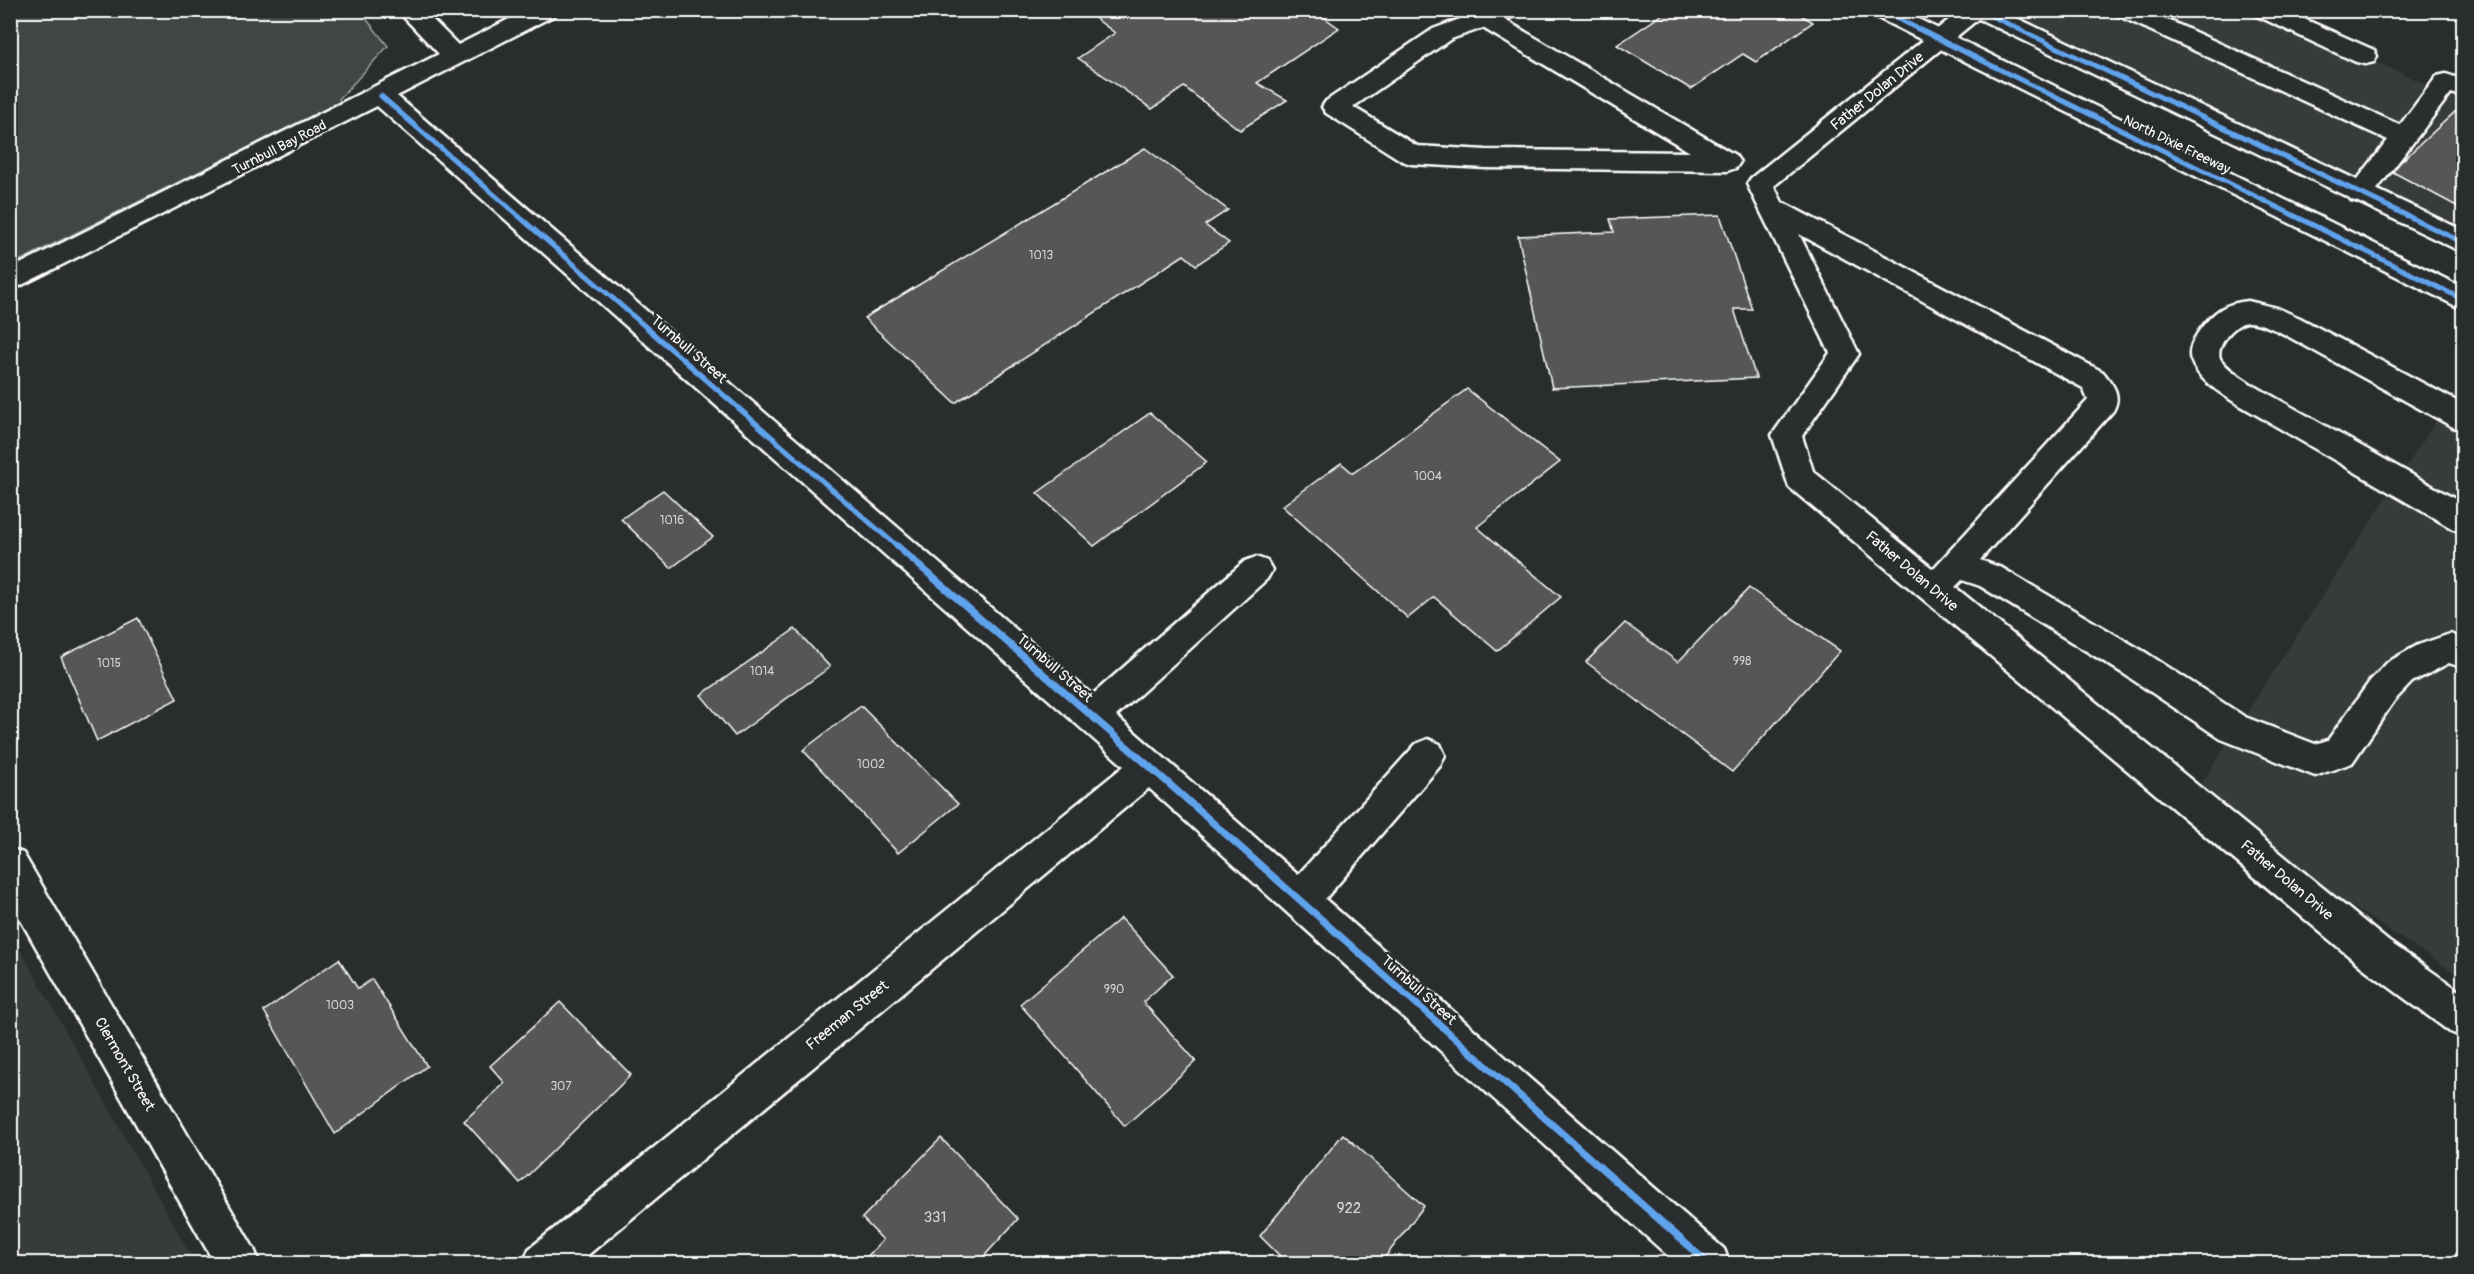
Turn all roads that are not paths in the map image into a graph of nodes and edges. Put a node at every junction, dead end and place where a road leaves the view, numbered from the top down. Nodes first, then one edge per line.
1 (409, 10) edge
2 (547, 10) edge
3 (1880, 10) edge
4 (1978, 10) edge
5 (2125, 10) edge
6 (2263, 10) edge
7 (1497, 15) edge
8 (1939, 40) junction
9 (2365, 56) dead end
10 (456, 57) junction
11 (2463, 89) edge
12 (381, 96) junction
13 (2404, 137) junction
14 (1726, 161) junction
15 (2360, 193) junction
16 (1766, 196) junction
17 (2463, 243) edge
18 (10, 281) edge
19 (2463, 300) edge
20 (2463, 419) edge
21 (2463, 520) edge
22 (1956, 565) junction
23 (1256, 570) dead end
24 (1934, 589) junction
25 (2463, 654) edge
26 (1092, 716) junction
27 (1428, 755) dead end
28 (1149, 766) junction
29 (11, 868) edge
30 (1300, 900) junction
31 (2463, 1018) edge
32 (239, 1263) edge
33 (544, 1263) edge
34 (1709, 1263) edge

1 - 10 street
2 - 10 street, Turnbull Bay Road
3 - 8 street, North Dixie Freeway
4 - 8 street
4 - 15 street
5 - 13 street
6 - 9 street
7 - 14 street
7 - 14 street
8 - 16 street, Father Dolan Drive
8 - 19 street, North Dixie Freeway
10 - 12 street, Turnbull Bay Road
11 - 13 street
12 - 18 street, Turnbull Bay Road
12 - 26 street, Turnbull Street
13 - 15 street
14 - 16 street
15 - 17 street
16 - 22 street
16 - 24 street, Father Dolan Drive
20 - 21 street
22 - 24 street
22 - 25 street
23 - 26 street
24 - 31 street, Father Dolan Drive
26 - 28 street, Turnbull Street
27 - 30 street
28 - 30 street, Turnbull Street
28 - 33 street, Freeman Street
29 - 32 street, Clermont Street
30 - 34 street, Turnbull Street

